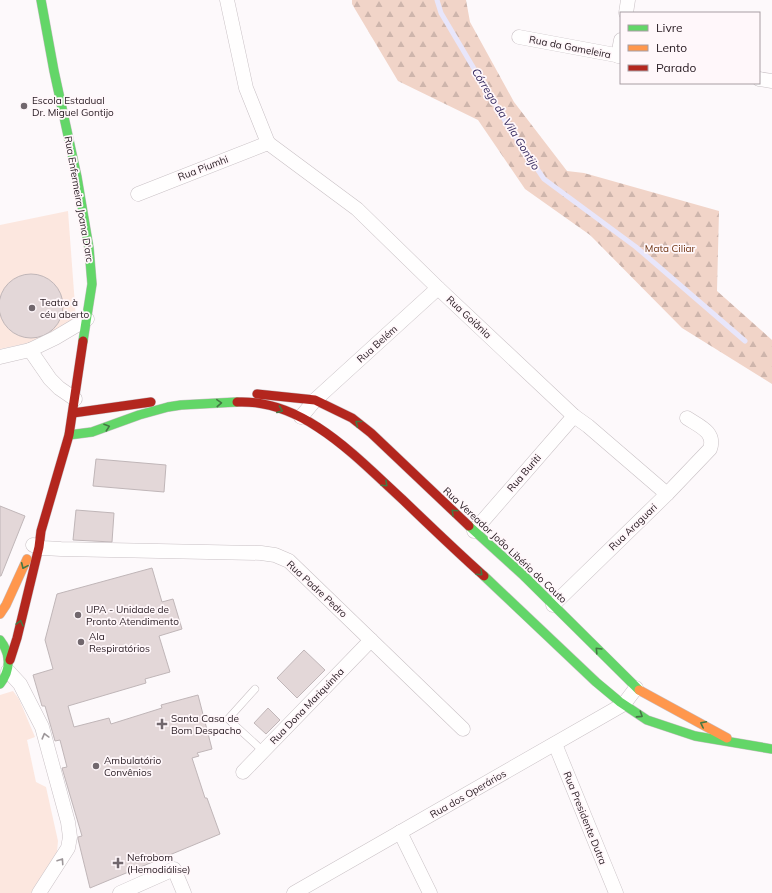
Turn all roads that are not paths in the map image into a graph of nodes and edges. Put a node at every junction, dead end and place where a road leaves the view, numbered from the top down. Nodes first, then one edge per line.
1 (41, 0) edge
2 (227, 0) edge
3 (628, 0) edge
4 (626, 12) edge
5 (519, 37) dead end
6 (620, 56) edge
7 (760, 79) edge
8 (772, 81) edge
9 (268, 143) junction
10 (138, 194) dead end
11 (438, 288) junction
12 (87, 319) junction
13 (30, 350) junction
14 (0, 357) edge
15 (244, 398) junction
16 (75, 399) junction
17 (315, 400) junction
18 (73, 413) junction
19 (574, 416) junction
20 (301, 417) junction
21 (687, 418) dead end
22 (69, 435) junction
23 (667, 494) junction
24 (474, 531) junction
25 (36, 546) junction
26 (553, 605) junction
27 (0, 614) edge
28 (0, 640) edge
29 (371, 640) junction
30 (9, 666) junction
31 (0, 684) edge
32 (636, 688) junction
33 (255, 689) dead end
34 (624, 704) junction
35 (463, 729) dead end
36 (555, 744) junction
37 (736, 744) junction
38 (772, 749) edge
39 (263, 751) junction
40 (243, 772) dead end
41 (400, 832) junction
42 (39, 893) edge
43 (120, 893) edge
44 (184, 893) edge
45 (294, 893) edge
46 (430, 893) edge
47 (616, 893) edge

1 - 12 main road, Rua Enfermeira Joana D'arc
2 - 9 street
3 - 4 street
5 - 6 street, Rua da Gameleira
7 - 8 street
9 - 10 street, Rua Piumhi
9 - 11 street, Rua Goiânia
11 - 17 street, Rua Belém
11 - 19 street, Rua Goiânia
12 - 13 street
12 - 16 main road, Rua Enfermeira Joana D'arc
13 - 14 street
13 - 16 street
15 - 17 main road, Rua Vereador João Libério do Couto
15 - 18 main road
15 -> 20 main road, Rua Vereador João Libério do Couto
22 -> 15 main road
16 - 18 main road, Rua Enfermeira Joana D'arc
17 - 20 street, Rua Belém
24 -> 17 main road, Rua Vereador João Libério do Couto
18 - 22 main road, Rua Enfermeira Joana D'arc
19 - 23 street, Rua Goiânia
19 - 24 street, Rua Buriti
20 -> 34 main road, Rua Vereador João Libério do Couto
21 - 23 street, Rua Araguari
22 - 25 main road, Rua Enfermeira Joana D'arc
23 - 26 street, Rua Araguari
24 - 26 main road, Rua Vereador João Libério do Couto
25 -> 27 main road, Rua Enfermeira Joana D'arc
25 - 29 street, Rua Padre Pedro
30 -> 25 main road, Rua Enfermeira Joana D'arc
32 -> 26 main road, Rua Vereador João Libério do Couto
28 - 30 main road
29 - 35 street, Rua Padre Pedro
29 - 39 street, Rua Dona Mariquinha
30 - 31 main road, Rua Enfermeira Joana D'arc
42 -> 30 street
32 - 34 street, Rua dos Operários
37 -> 32 main road, Rua Vereador João Libério do Couto
33 - 39 lane
34 - 36 street, Rua dos Operários
34 -> 37 main road, Rua Vereador João Libério do Couto
36 - 41 street, Rua dos Operários
36 - 47 street, Rua Presidente Dutra
37 - 38 main road, Rua Vereador João Libério do Couto
39 - 40 street, Rua Dona Mariquinha
41 - 45 street, Rua dos Operários
41 - 46 street
43 - 44 street

